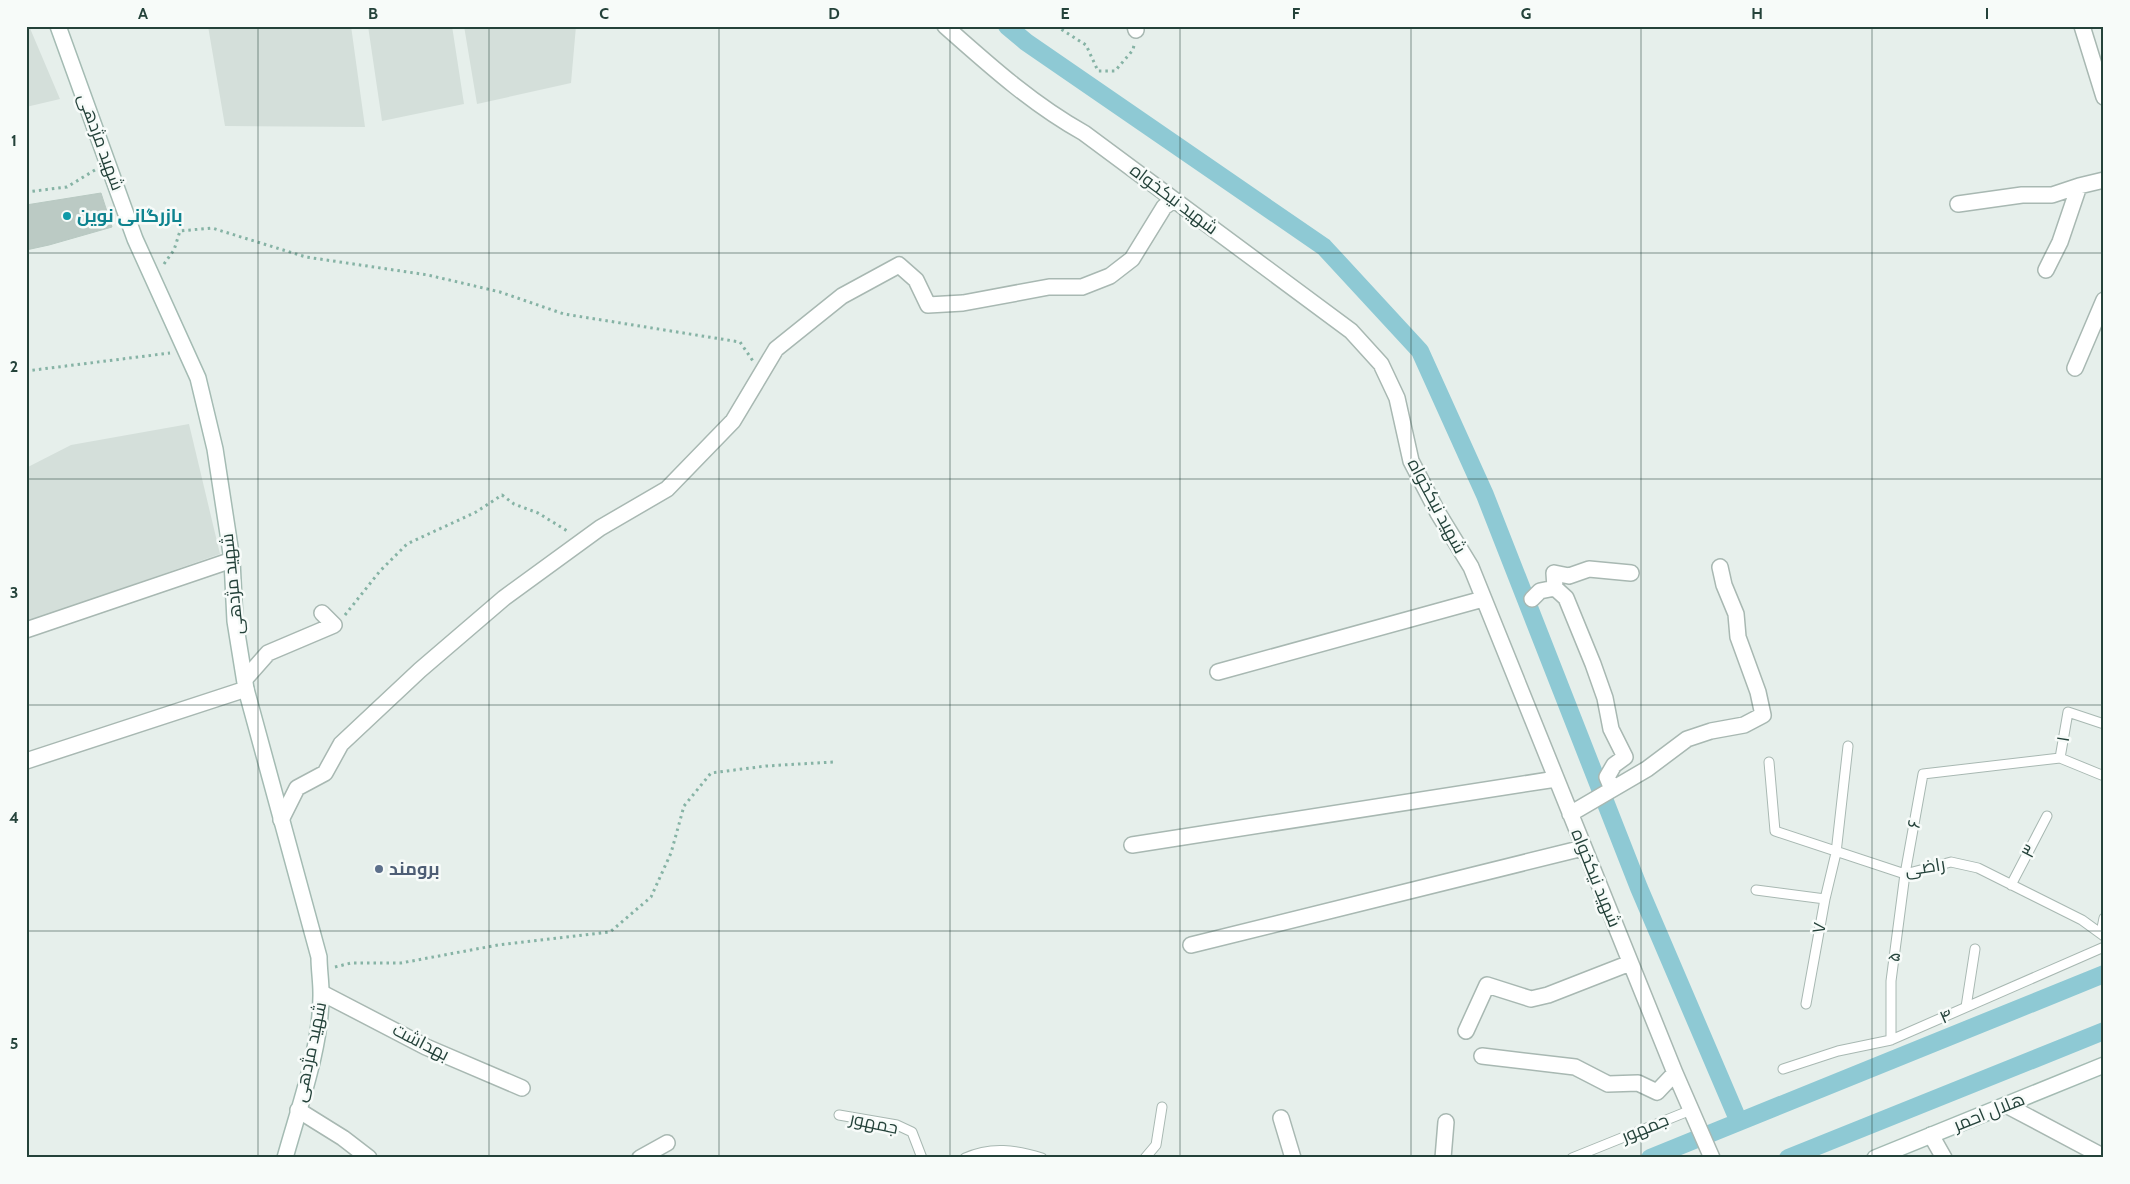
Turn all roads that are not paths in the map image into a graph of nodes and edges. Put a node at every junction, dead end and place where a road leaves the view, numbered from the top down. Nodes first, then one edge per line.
1 (58, 26) edge
2 (945, 26) edge
3 (2082, 26) edge
4 (2104, 97) edge
5 (2104, 180) edge
6 (2079, 186) junction
7 (1174, 200) junction
8 (1958, 204) dead end
9 (2046, 270) dead end
10 (2104, 300) edge
11 (2075, 368) dead end
12 (232, 560) junction
13 (1720, 567) dead end
14 (1630, 573) dead end
15 (1555, 588) junction
16 (1483, 599) junction
17 (1532, 600) dead end
18 (322, 612) dead end
19 (26, 630) edge
20 (1218, 672) dead end
21 (245, 684) junction
22 (2104, 724) edge
23 (1848, 746) dead end
24 (2060, 758) junction
25 (26, 761) edge
26 (1769, 762) dead end
27 (2104, 776) edge
28 (1556, 779) junction
29 (1606, 793) junction
30 (1570, 814) junction
31 (2047, 816) dead end
32 (281, 820) junction
33 (1132, 845) dead end
34 (1583, 848) junction
35 (1836, 853) junction
36 (1905, 874) junction
37 (2011, 885) junction
38 (1756, 890) dead end
39 (1825, 899) junction
40 (2104, 918) edge
41 (2103, 934) edge
42 (1191, 945) dead end
43 (2104, 947) edge
44 (1975, 949) dead end
45 (1630, 963) junction
46 (322, 993) junction
47 (1806, 1004) dead end
48 (1966, 1007) junction
49 (1466, 1031) dead end
50 (1891, 1040) junction
51 (1482, 1056) dead end
52 (2104, 1065) edge
53 (1783, 1069) dead end
54 (1675, 1073) junction
55 (522, 1088) dead end
56 (2006, 1105) junction
57 (1162, 1106) dead end
58 (298, 1110) junction
59 (1690, 1110) junction
60 (839, 1115) dead end
61 (1281, 1118) dead end
62 (1446, 1122) dead end
63 (1931, 1135) junction
64 (667, 1143) dead end
65 (2104, 1157) edge
66 (284, 1158) edge
67 (369, 1158) edge
68 (640, 1158) edge
69 (922, 1158) edge
70 (965, 1158) edge
71 (1042, 1158) edge
72 (1145, 1158) edge
73 (1293, 1158) edge
74 (1443, 1158) edge
75 (1572, 1158) edge
76 (1712, 1158) edge
77 (1875, 1158) edge
78 (1944, 1158) edge

1 - 12 street, شهید مژدهی
2 - 7 street, شهید نیکخواه
3 - 4 street
5 - 6 street
6 - 8 street
6 - 9 street
7 - 16 street, شهید نیکخواه
7 - 32 street
10 - 11 street
12 - 19 street
12 - 21 street, شهید مژدهی
13 - 29 street
14 - 15 street
15 - 17 street
15 - 29 street
16 - 20 street
16 - 28 street, شهید نیکخواه
18 - 21 street
21 - 25 street
21 - 32 street, شهید مژدهی
22 - 24 lane, ۱
23 - 35 lane, ۷
24 - 27 lane, ۱
24 - 36 lane, ۶
26 - 35 lane, راضی
28 - 30 street, شهید نیکخواه
28 - 33 street
29 - 30 street
30 - 34 street, شهید نیکخواه
31 - 37 lane, ۳
32 - 46 street, شهید مژدهی
34 - 42 street
34 - 45 street, شهید نیکخواه
35 - 36 lane, راضی
35 - 39 lane, ۷
36 - 37 lane, راضی
36 - 50 lane, ۵
37 - 41 lane, راضی
38 - 39 lane
39 - 47 lane, ۷
40 - 41 lane
43 - 48 lane, ۴
44 - 48 lane
45 - 49 street
45 - 54 street, شهید نیکخواه
46 - 55 street, بهداشت
46 - 58 street, شهید مژدهی
48 - 50 lane, ۴
50 - 53 lane, ۴
51 - 54 street
52 - 56 street, هلال احمر
54 - 59 street, شهید نیکخواه
56 - 63 street, هلال احمر
56 - 65 street
57 - 72 lane
58 - 66 street, شهید مژدهی
58 - 67 street
59 - 75 lane, جمهور
59 - 76 street, شهید نیکخواه
60 - 69 lane, جمهور
61 - 73 street
62 - 74 street
63 - 77 street, هلال احمر
63 - 78 street
64 - 68 street
70 - 71 lane

